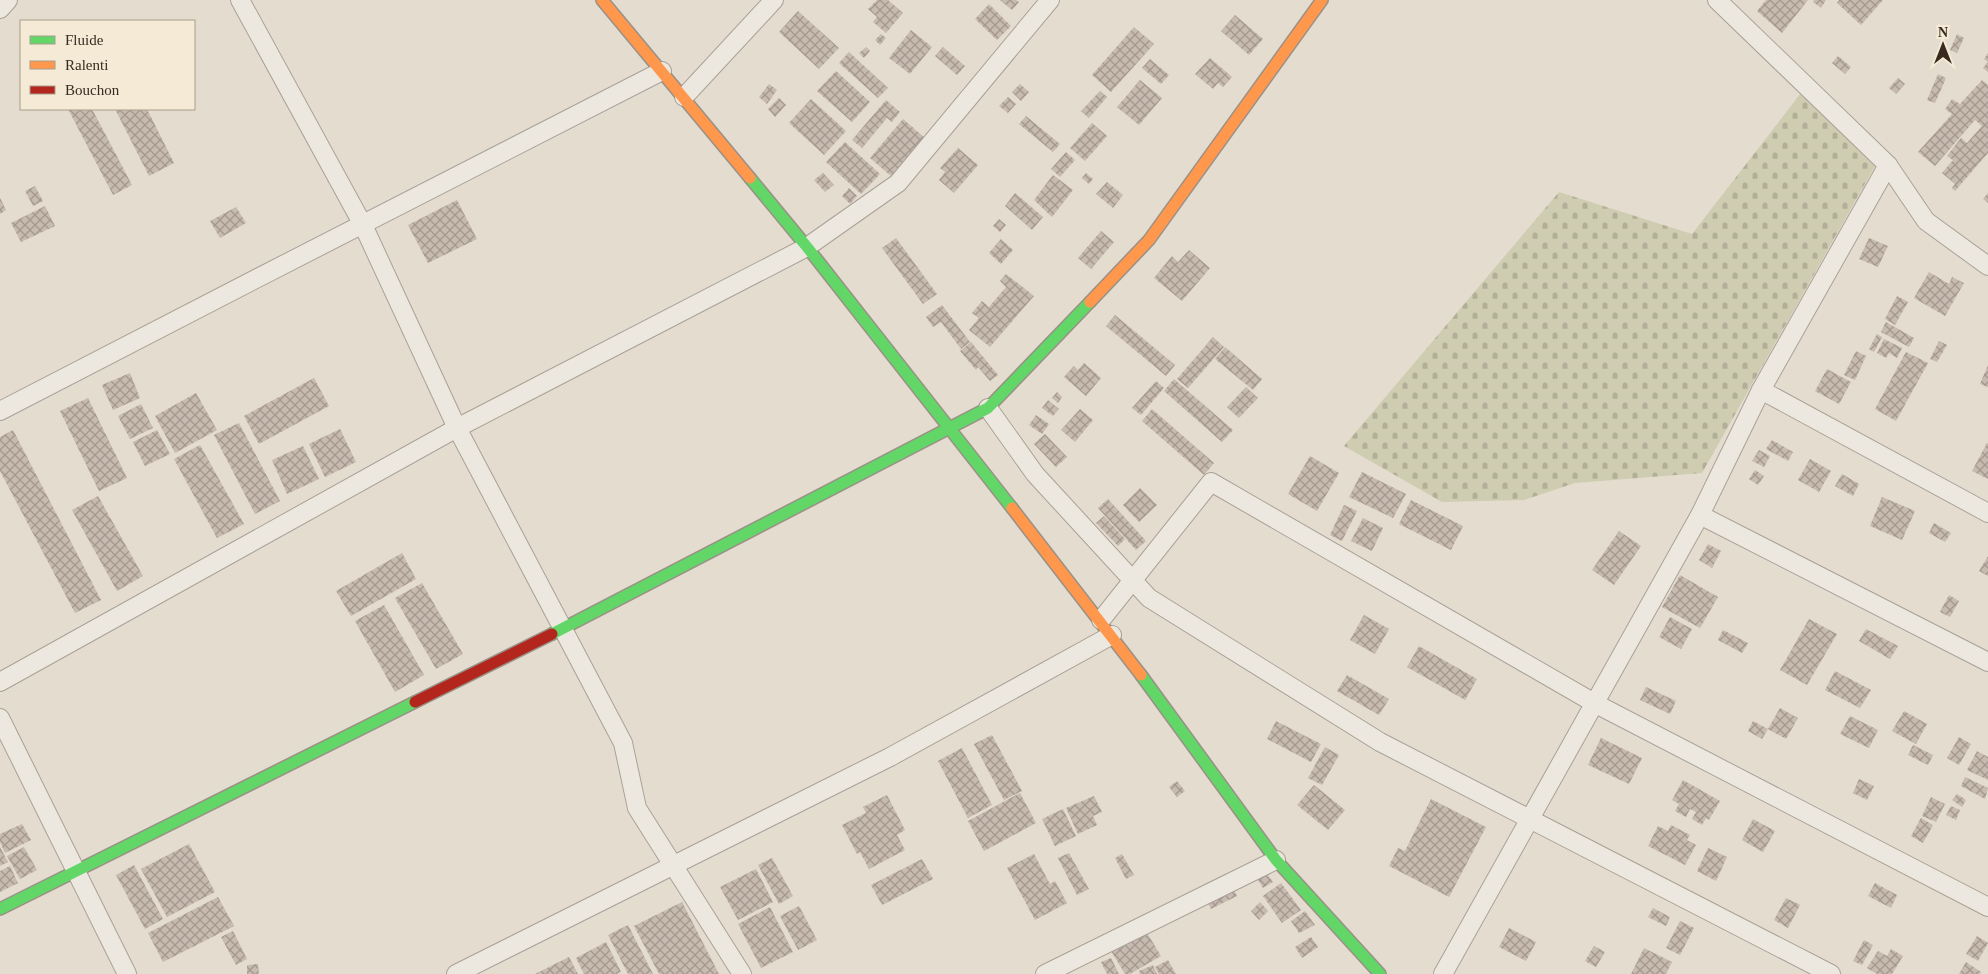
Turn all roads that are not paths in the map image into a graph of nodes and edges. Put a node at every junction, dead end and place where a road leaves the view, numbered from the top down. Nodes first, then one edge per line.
1 (8, 0) edge
2 (240, 0) edge
3 (602, 0) edge
4 (774, 0) edge
5 (1050, 0) edge
6 (1322, 0) edge
7 (1717, 0) edge
8 (0, 9) edge
9 (662, 71) junction
10 (684, 97) junction
11 (1888, 165) junction
12 (363, 225) junction
13 (807, 247) junction
14 (1987, 263) edge
15 (1760, 390) junction
16 (988, 408) junction
17 (0, 411) edge
18 (457, 428) junction
19 (948, 429) junction
20 (1988, 513) edge
21 (1700, 515) junction
22 (1133, 580) junction
23 (1101, 620) junction
24 (562, 629) junction
25 (1112, 635) junction
26 (1988, 662) edge
27 (0, 682) edge
28 (1596, 704) junction
29 (0, 718) edge
30 (1530, 818) junction
31 (1276, 860) junction
32 (674, 866) junction
33 (75, 870) junction
34 (1988, 907) edge
35 (0, 910) edge
36 (127, 974) edge
37 (456, 974) edge
38 (742, 974) edge
39 (1045, 974) edge
40 (1380, 974) edge
41 (1443, 974) edge
42 (1831, 974) edge

1 - 8 street
2 - 12 street
3 - 9 street
4 - 10 street
5 - 13 street
6 - 16 street
7 - 11 street
9 - 10 street
9 - 12 street
10 - 13 street
11 - 14 street
11 - 15 street
12 - 17 street
12 - 18 street
13 - 18 street
13 - 19 street
15 - 20 street
15 - 21 street
16 - 19 street
16 - 22 street
18 - 24 street
18 - 27 street
19 - 23 street
19 - 24 street
21 - 26 street
21 - 28 street
22 - 23 street
22 - 28 street
22 - 30 street
23 - 25 street
24 - 32 street
24 - 33 street
25 - 31 street
25 - 32 street
28 - 30 street
28 - 34 street
29 - 33 street
30 - 41 street
30 - 42 street
31 - 39 street
31 - 40 street
32 - 37 street
32 - 38 street
33 - 35 street
33 - 36 street

